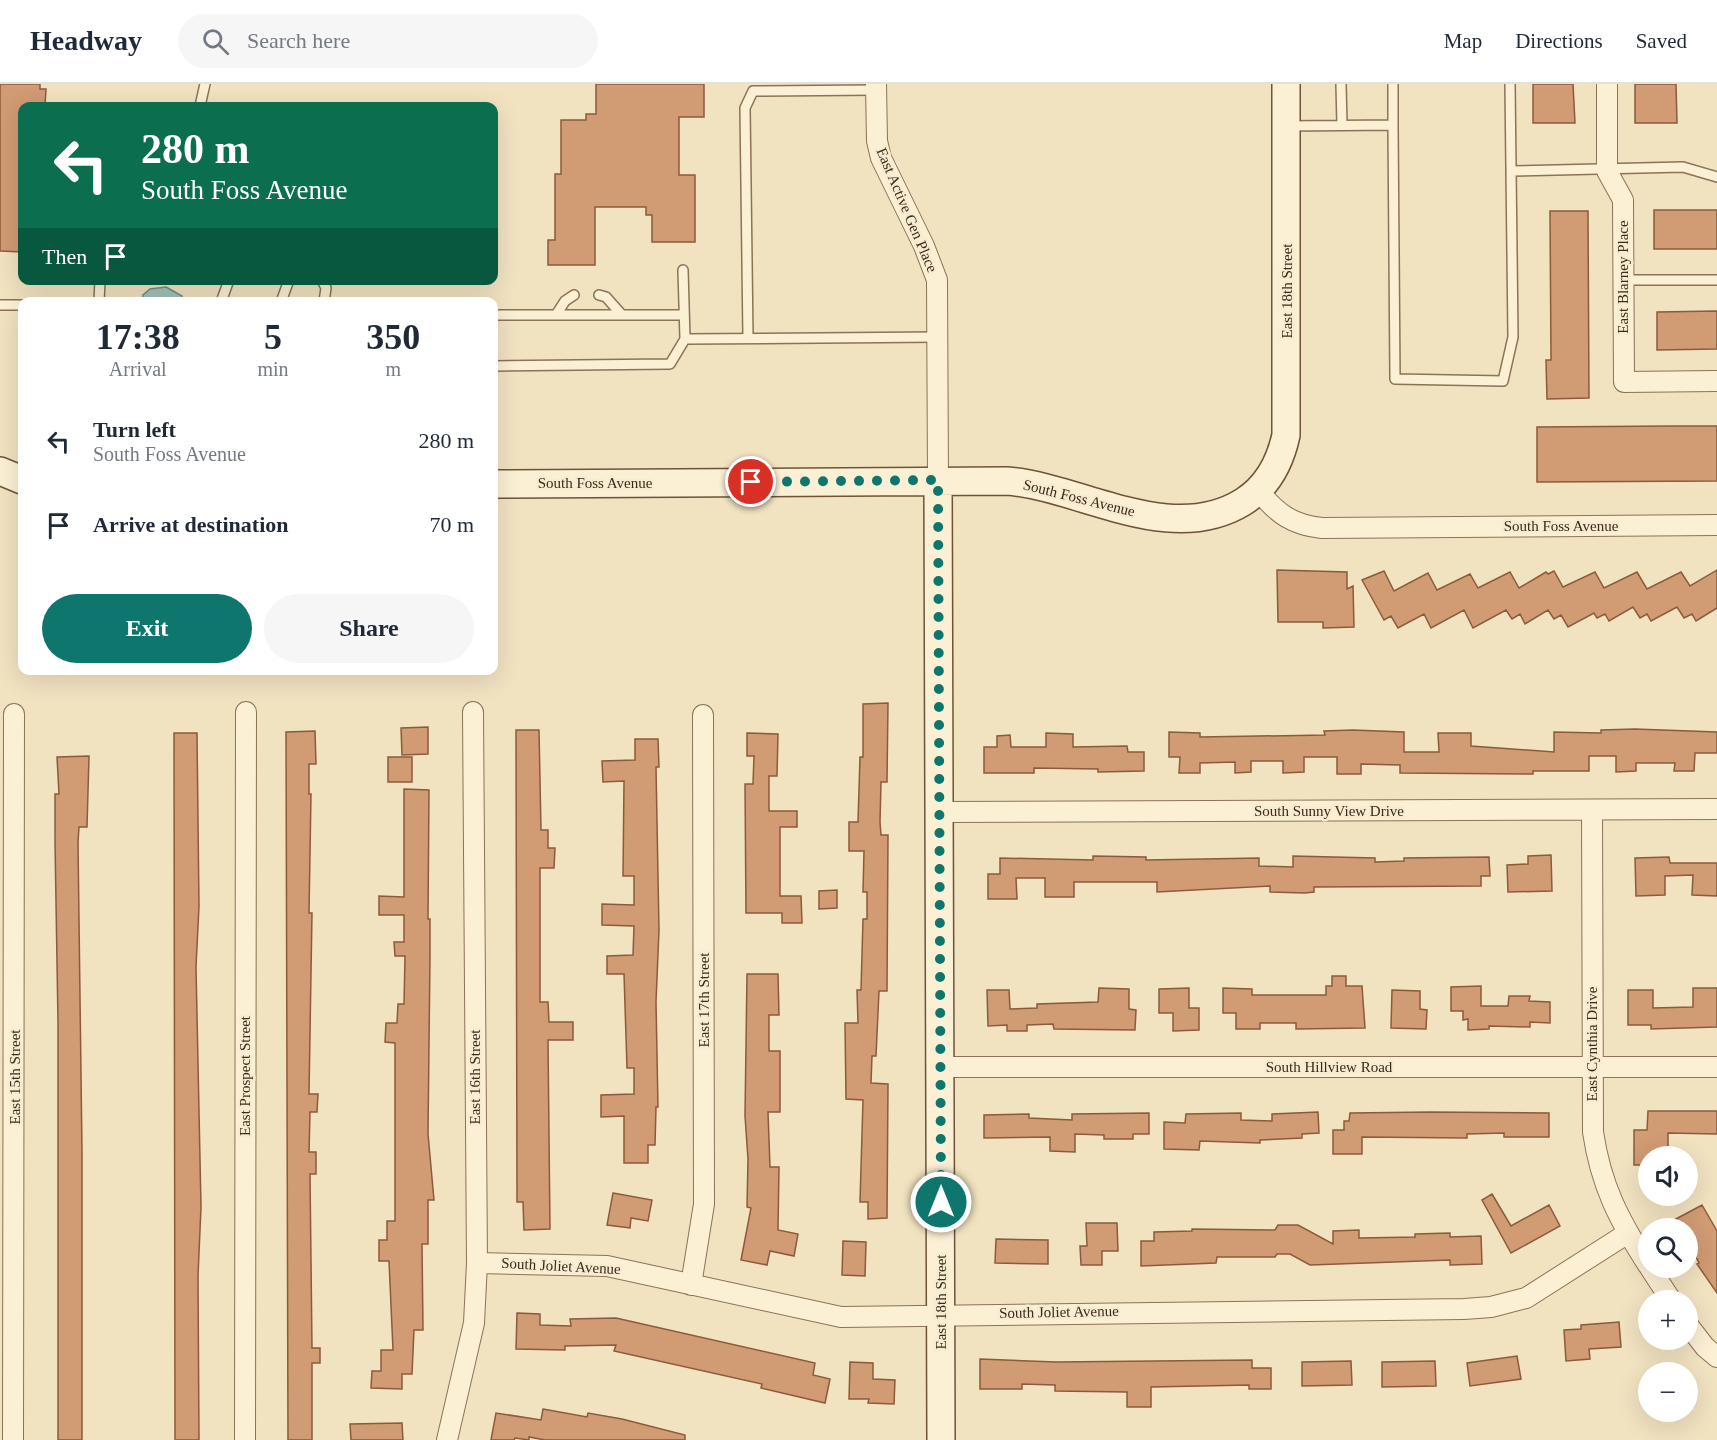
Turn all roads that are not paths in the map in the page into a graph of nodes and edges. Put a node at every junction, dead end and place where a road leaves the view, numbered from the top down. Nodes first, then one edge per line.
1 (205, 84) edge
2 (1286, 84) edge
3 (1341, 84) edge
4 (1393, 84) edge
5 (1510, 84) edge
6 (1607, 84) edge
7 (876, 87) edge
8 (201, 102) edge
9 (1342, 125) junction
10 (1393, 125) junction
11 (1286, 126) junction
12 (1511, 171) junction
13 (1608, 171) junction
14 (1717, 177) edge
15 (683, 270) dead end
16 (1623, 280) junction
17 (1717, 280) edge
18 (574, 295) dead end
19 (598, 295) dead end
20 (0, 305) edge
21 (18, 305) edge
22 (498, 315) edge
23 (556, 315) junction
24 (622, 315) junction
25 (683, 315) junction
26 (938, 337) junction
27 (748, 338) junction
28 (685, 339) junction
29 (498, 366) edge
30 (1717, 381) edge
31 (0, 471) edge
32 (18, 478) edge
33 (938, 480) junction
34 (498, 484) edge
35 (1259, 491) junction
36 (1717, 525) edge
37 (246, 712) dead end
38 (473, 712) dead end
39 (14, 714) dead end
40 (703, 715) dead end
41 (1717, 809) edge
42 (1592, 810) junction
43 (940, 812) junction
44 (1717, 1066) edge
45 (940, 1067) junction
46 (1591, 1067) junction
47 (8, 1135) edge
48 (1628, 1233) junction
49 (1638, 1249) edge
50 (477, 1263) junction
51 (691, 1285) junction
52 (941, 1313) junction
53 (1698, 1339) edge
54 (1717, 1357) edge
55 (14, 1440) edge
56 (245, 1440) edge
57 (447, 1440) edge
58 (941, 1440) edge

1 - 8 lane
2 - 11 street, East 18th Street
3 - 9 lane
4 - 10 lane
5 - 12 lane
6 - 13 street, East Blarney Place
7 - 26 street, East Active Gen Place
7 - 27 lane
9 - 10 lane
9 - 11 lane
10 - 12 lane
11 - 35 street, East 18th Street
12 - 13 lane
13 - 14 lane
13 - 16 street, East Blarney Place
15 - 25 lane
16 - 17 lane
16 - 30 street, East Blarney Place
18 - 23 lane
19 - 24 lane
20 - 21 lane
22 - 23 lane
23 - 24 lane
24 - 25 lane
25 - 28 lane
26 - 27 lane
26 - 33 street, East Active Gen Place
27 - 28 lane
28 - 29 lane
31 - 32 street
33 - 34 street, South Foss Avenue
33 - 35 street, South Foss Avenue
33 - 43 street, East 18th Street
35 - 36 street, South Foss Avenue
37 - 56 street, East Prospect Street
38 - 50 street, East 16th Street
39 - 47 street, East 15th Street
40 - 51 street, East 17th Street
41 - 42 street, South Sunny View Drive
42 - 43 street, South Sunny View Drive
42 - 46 street, East Cynthia Drive
43 - 45 street, East 18th Street
44 - 46 street, South Hillview Road
45 - 46 street, South Hillview Road
45 - 52 street, East 18th Street
46 - 48 street, East Cynthia Drive
47 - 55 street, East 15th Street
48 - 49 street, East Cynthia Drive
48 - 52 street, South Joliet Avenue
50 - 51 street, South Joliet Avenue
50 - 57 street, East 16th Street
51 - 52 street, South Joliet Avenue
52 - 58 street, East 18th Street
53 - 54 street

